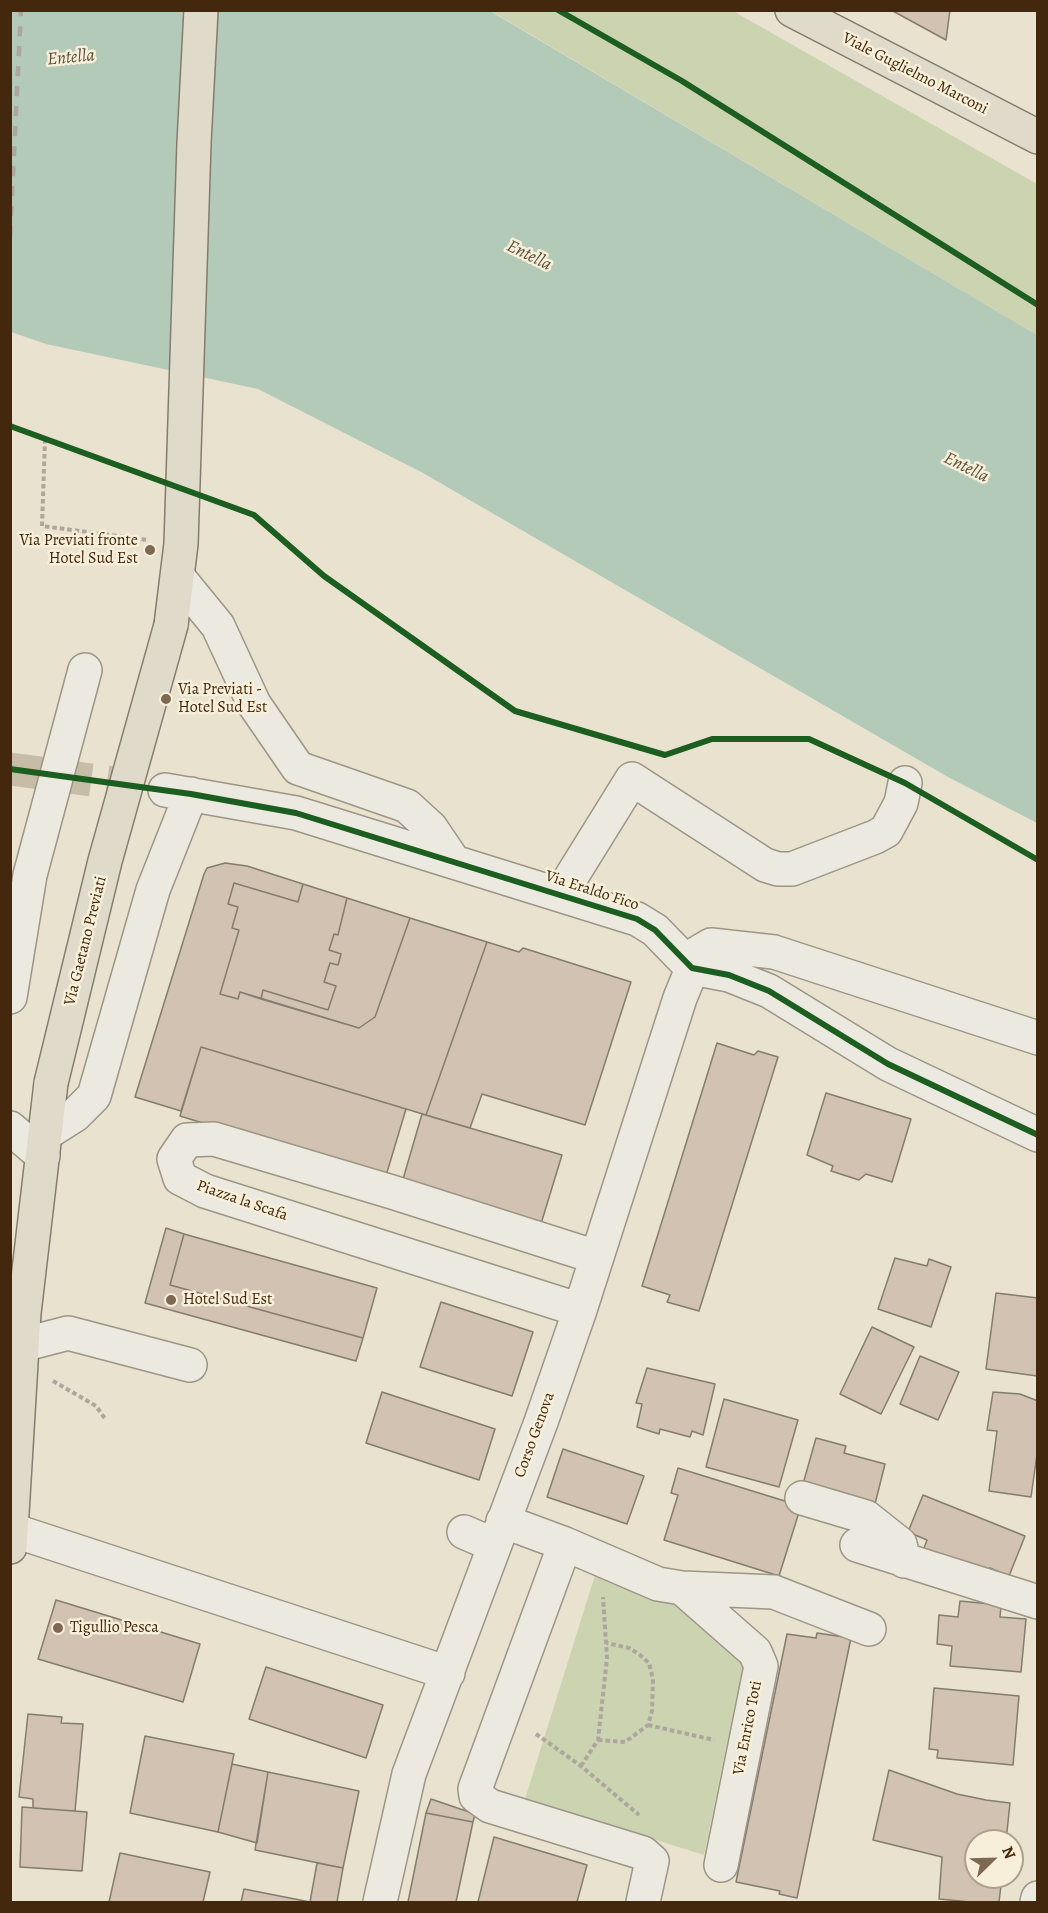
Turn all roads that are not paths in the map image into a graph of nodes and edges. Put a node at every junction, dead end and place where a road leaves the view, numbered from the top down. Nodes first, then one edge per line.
1 (201, 10) edge
2 (792, 10) edge
3 (1038, 137) edge
4 (178, 577) junction
5 (85, 670) dead end
6 (905, 783) dead end
7 (454, 862) junction
8 (560, 895) junction
9 (692, 968) junction
10 (10, 997) edge
11 (1038, 1038) edge
12 (10, 1128) edge
13 (1038, 1136) edge
14 (44, 1145) junction
15 (596, 1257) junction
16 (580, 1310) junction
17 (22, 1354) junction
18 (190, 1365) dead end
19 (802, 1498) dead end
20 (464, 1532) dead end
21 (499, 1533) junction
22 (11, 1538) edge
23 (565, 1544) junction
24 (857, 1545) dead end
25 (904, 1560) junction
26 (682, 1588) junction
27 (1038, 1602) edge
28 (869, 1629) dead end
29 (448, 1672) junction
30 (721, 1865) dead end
31 (1038, 1898) edge
32 (380, 1902) edge
33 (643, 1902) edge
34 (1037, 1902) edge

1 - 4 main road, Via Gaetano Previati
2 - 3 main road, Viale Guglielmo Marconi
4 - 7 street
4 - 14 main road, Via Gaetano Previati, bridge
5 - 10 street
6 - 8 street
7 - 8 street, Via Eraldo Fico
7 - 14 street, Via Eraldo Fico
8 - 9 street, Via Eraldo Fico
9 - 11 street, Corso Genova
9 - 13 street
9 - 15 street, Corso Genova
12 - 14 street
14 - 17 main road, Via Gaetano Previati
15 - 16 street, Corso Genova
15 - 16 street, Piazza la Scafa
16 - 21 street, Corso Genova
17 - 18 street
17 - 22 main road, Via Gaetano Previati
19 - 25 street
20 - 21 street, Via Enrico Toti
21 - 23 street, Via Enrico Toti
21 - 29 street, Corso Genova
22 - 29 street
23 - 26 street, Via Enrico Toti
23 - 33 street
24 - 25 street
25 - 27 street
26 - 28 street, Via Enrico Toti
26 - 30 street, Via Enrico Toti
29 - 32 street, Corso Genova
31 - 34 street

